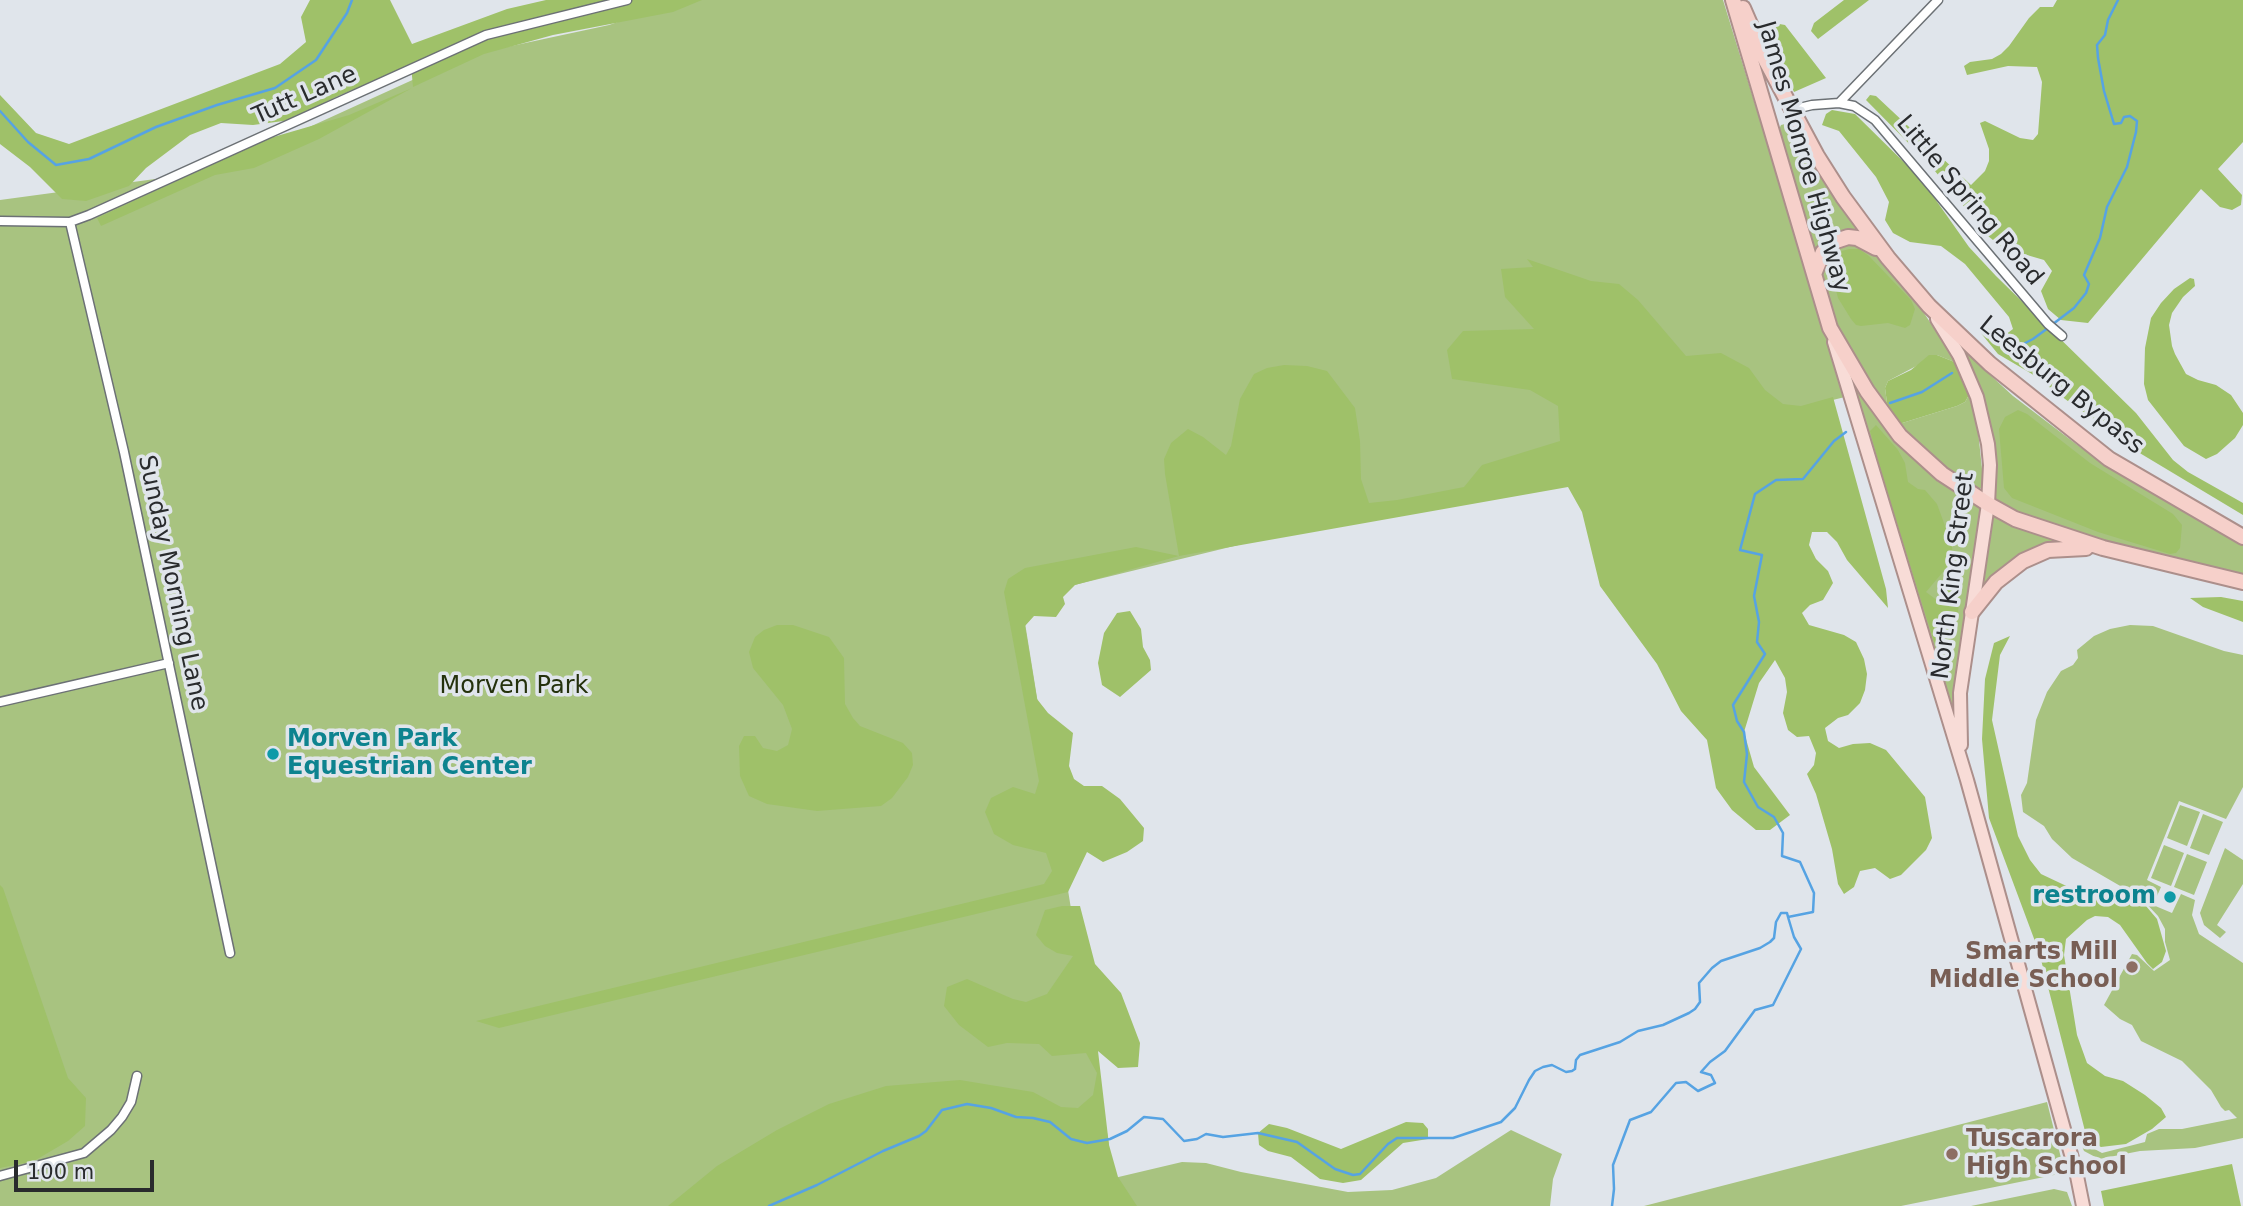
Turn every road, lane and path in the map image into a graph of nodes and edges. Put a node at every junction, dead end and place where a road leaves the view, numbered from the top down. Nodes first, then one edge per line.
1 (627, 0) edge
2 (1733, 0) edge
3 (1739, 0) edge
4 (1938, 0) edge
5 (1839, 103) junction
6 (1791, 110) junction
7 (1770, 125) junction
8 (0, 221) edge
9 (70, 222) junction
10 (1888, 258) junction
11 (1814, 274) junction
12 (1928, 306) junction
13 (1830, 328) junction
14 (2062, 336) dead end
15 (1988, 504) junction
16 (2243, 537) edge
17 (2103, 548) junction
18 (2243, 582) edge
19 (1972, 612) junction
20 (169, 663) junction
21 (0, 702) edge
22 (1967, 780) junction
23 (230, 953) dead end
24 (137, 1076) dead end
25 (0, 1176) edge
26 (2083, 1206) edge

1 - 9 street, Tutt Lane
2 - 7 highway, James Monroe Highway
3 - 6 highway, James Monroe Highway
4 - 5 street
5 - 6 street
5 - 14 street, Little Spring Road
6 - 7 highway
6 - 10 highway, James Monroe Highway
7 - 11 highway, James Monroe Highway
8 - 9 street, Tutt Lane
9 - 20 street, Sunday Morning Lane
10 - 11 highway
10 - 12 highway, James Monroe Highway
11 - 13 highway, James Monroe Highway
12 - 15 main road, North King Street
12 - 16 highway, Leesburg Bypass
13 - 15 highway
13 - 22 main road, North King Street
15 - 17 highway
15 - 19 main road, North King Street
17 - 18 highway
17 - 19 highway
19 - 22 main road, North King Street
20 - 21 street
20 - 23 street, Sunday Morning Lane
22 - 26 main road, North King Street
24 - 25 street

